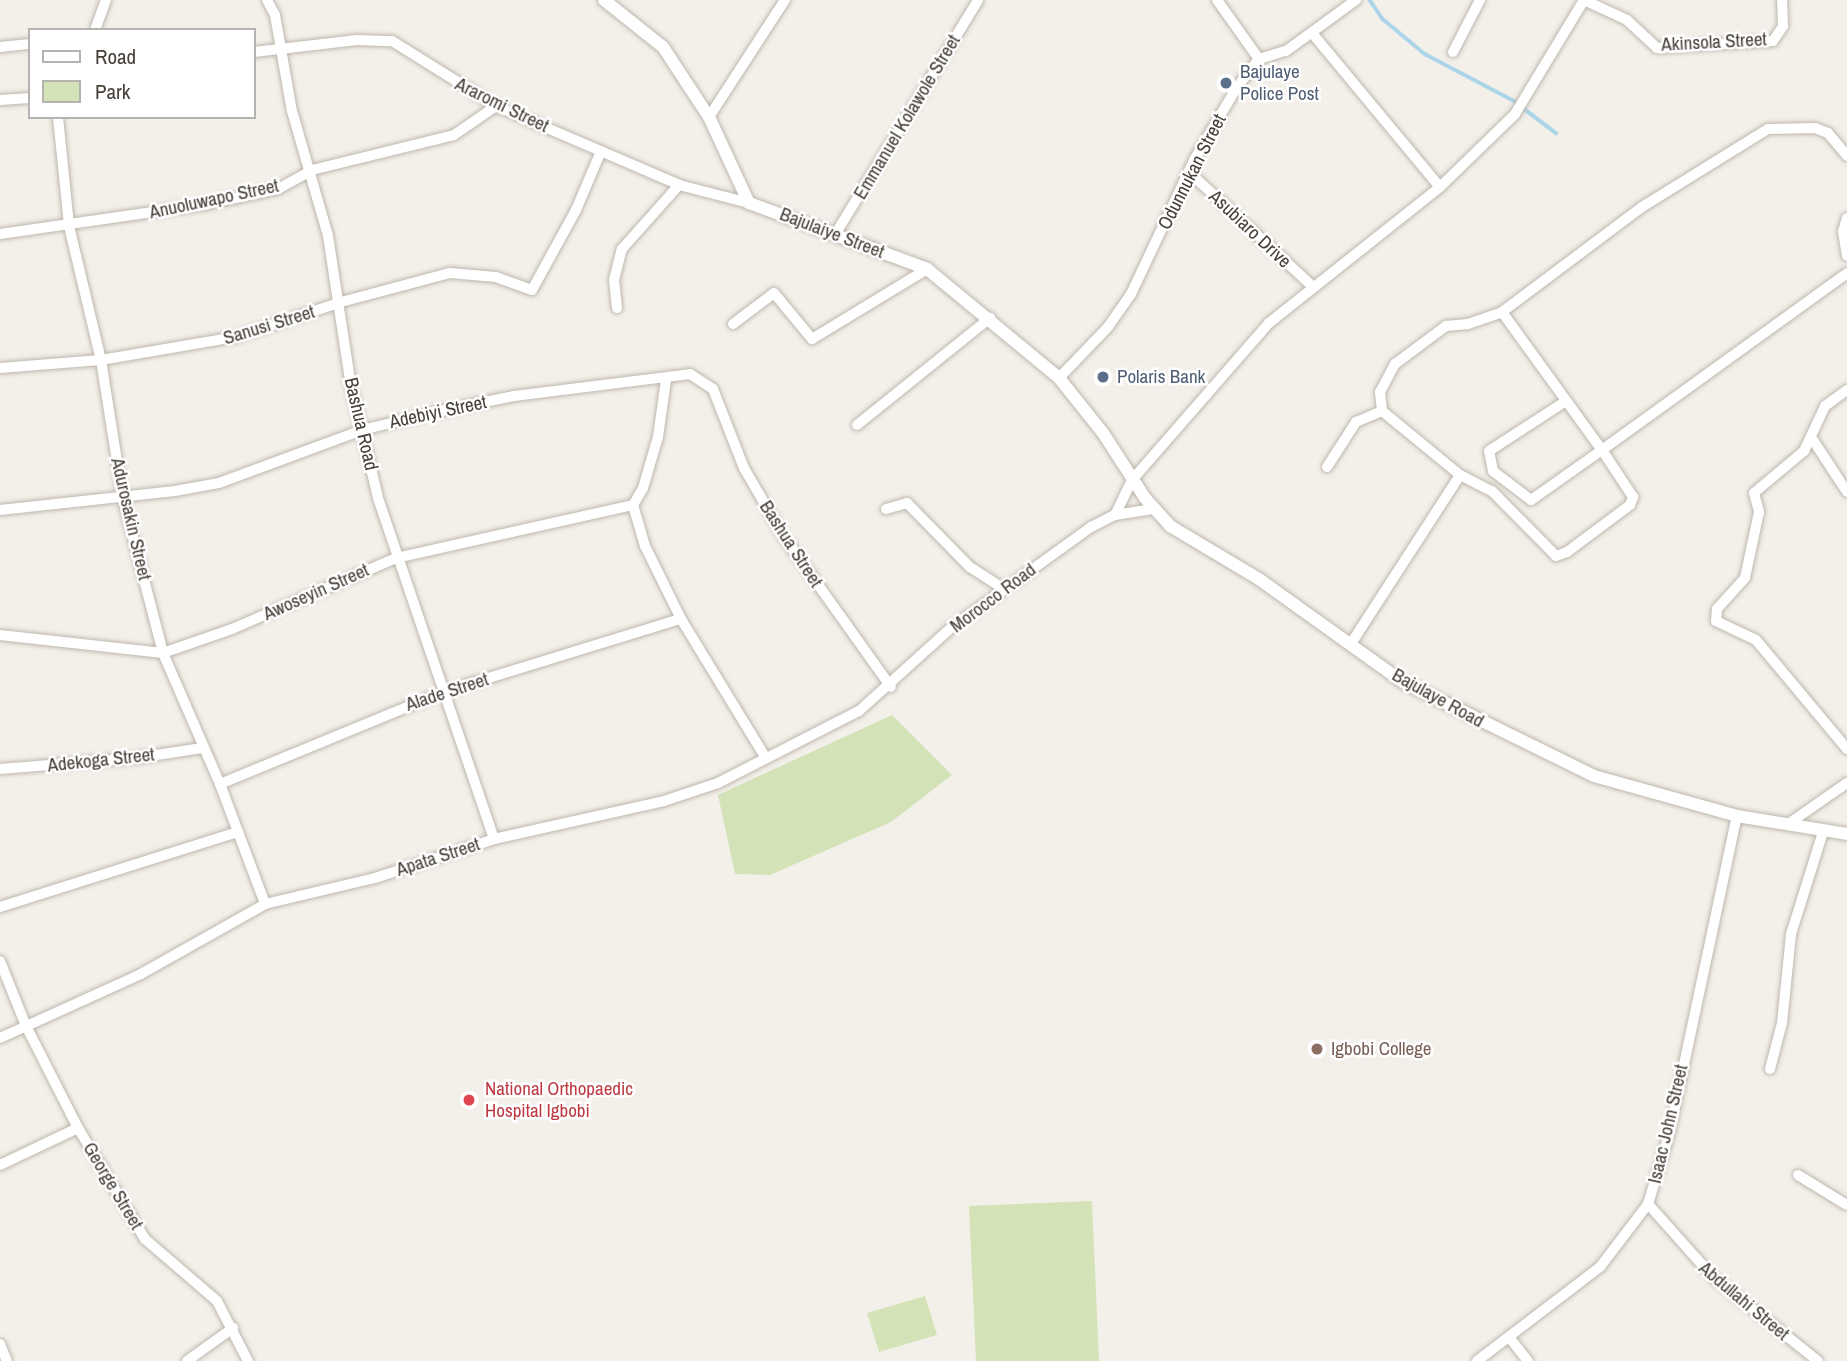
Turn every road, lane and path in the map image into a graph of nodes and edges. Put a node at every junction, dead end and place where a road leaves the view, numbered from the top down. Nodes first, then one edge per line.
1 (106, 0) edge
2 (267, 0) edge
3 (604, 0) edge
4 (785, 0) edge
5 (978, 0) edge
6 (1217, 0) edge
7 (1356, 0) edge
8 (1480, 0) edge
9 (1584, 0) edge
10 (1782, 0) edge
11 (96, 28) edge
12 (1312, 33) junction
13 (28, 44) edge
14 (0, 47) edge
15 (280, 50) junction
16 (256, 52) edge
17 (1453, 52) dead end
18 (1259, 59) junction
19 (28, 98) edge
20 (0, 100) edge
21 (496, 106) junction
22 (709, 117) junction
23 (58, 119) edge
24 (601, 151) junction
25 (1847, 156) edge
26 (312, 170) junction
27 (1189, 172) junction
28 (679, 185) junction
29 (1440, 187) junction
30 (749, 203) junction
31 (1847, 218) edge
32 (69, 226) junction
33 (836, 233) junction
34 (0, 234) edge
35 (1847, 256) edge
36 (928, 269) junction
37 (1847, 273) edge
38 (1312, 286) junction
39 (341, 302) junction
40 (617, 308) dead end
41 (1502, 312) junction
42 (990, 318) junction
43 (733, 324) dead end
44 (101, 360) junction
45 (0, 368) edge
46 (1059, 378) junction
47 (666, 380) junction
48 (713, 389) joint
49 (1847, 390) edge
50 (1566, 401) junction
51 (1382, 411) junction
52 (857, 425) dead end
53 (362, 430) junction
54 (1102, 433) joint
55 (1813, 440) junction
56 (1602, 450) junction
57 (1327, 467) dead end
58 (1460, 475) junction
59 (1132, 480) junction
60 (1847, 492) edge
61 (123, 499) junction
62 (633, 505) junction
63 (886, 509) dead end
64 (1153, 509) junction
65 (0, 510) edge
66 (1115, 515) junction
67 (396, 558) junction
68 (1004, 589) junction
69 (681, 619) junction
70 (0, 635) edge
71 (1352, 642) junction
72 (163, 653) junction
73 (891, 687) junction
74 (443, 692) junction
75 (882, 694) joint
76 (202, 748) junction
77 (1847, 749) edge
78 (766, 758) junction
79 (0, 769) edge
80 (1847, 783) edge
81 (220, 784) junction
82 (1737, 816) junction
83 (1788, 824) junction
84 (238, 832) junction
85 (1823, 832) junction
86 (1847, 835) edge
87 (494, 839) junction
88 (264, 904) junction
89 (0, 907) edge
90 (0, 961) edge
91 (26, 1026) junction
92 (0, 1038) edge
93 (1770, 1069) dead end
94 (78, 1128) junction
95 (0, 1165) edge
96 (1798, 1175) dead end
97 (1648, 1203) junction
98 (1847, 1205) edge
99 (233, 1328) junction
100 (1509, 1337) junction
101 (0, 1344) edge
102 (7, 1361) edge
103 (187, 1361) edge
104 (248, 1361) edge
105 (1477, 1361) edge
106 (1528, 1361) edge
107 (1818, 1361) edge

1 - 11 street
2 - 15 street, Bashua Road
3 - 22 street
4 - 22 street
5 - 33 street, Emmanuel Kolawole Street
6 - 18 street
7 - 12 street
8 - 17 street
9 - 10 street, Akinsola Street
9 - 29 street
12 - 18 street
12 - 29 street
13 - 14 street
15 - 16 street, Araromi Street
15 - 21 street, Araromi Street
15 - 26 street, Bashua Road
18 - 27 street, Odunnukan Street
19 - 20 street
21 - 24 street, Araromi Street
21 - 26 street, Anuoluwapo Street
22 - 30 street
23 - 32 street, Adurosakin Street
24 - 28 street, Araromi Street
24 - 39 street, Sanusi Street
25 - 41 street
26 - 32 street, Anuoluwapo Street
26 - 39 street, Bashua Road
27 - 38 street, Asubiaro Drive
27 - 46 street, Odunnukan Street
28 - 30 street, Araromi Street
28 - 40 street
29 - 38 street
30 - 33 street, Bajulaiye Street
31 - 35 street
32 - 34 street, Anuoluwapo Street
32 - 44 street, Adurosakin Street
33 - 36 street, Bajulaiye Street
36 - 42 street, Bajulaiye Street
36 - 43 street
37 - 56 street
38 - 59 street
39 - 44 street, Sanusi Street
39 - 53 street, Bashua Road
41 - 50 street
41 - 51 street
42 - 46 street, Bajulaiye Street
42 - 52 street
44 - 45 street, Sanusi Street
44 - 61 street, Adurosakin Street
46 - 54 street, Bajulaiye Street
47 - 48 street, Adebiyi Street
47 - 53 street, Adebiyi Street
47 - 62 street
48 - 73 street, Bashua Street
49 - 55 street
50 - 56 street
50 - 56 street
51 - 57 street
51 - 58 street
53 - 61 street, Adebiyi Street
53 - 67 street, Bashua Road
54 - 59 street, Bajulaye Road
55 - 60 street
55 - 77 street
56 - 58 street
58 - 71 street
59 - 64 street, Bajulaye Road
59 - 66 street
61 - 65 street, Adebiyi Street
61 - 72 street, Adurosakin Street
62 - 67 street, Awoseyin Street
62 - 69 street
63 - 68 street
64 - 66 street, Morocco Road
64 - 71 street, Bajulaye Road
66 - 68 street, Morocco Road
67 - 72 street, Awoseyin Street
67 - 74 street, Bashua Road
68 - 73 street, Morocco Road
69 - 74 street, Alade Street
69 - 78 street
70 - 72 street, Awoseyin Street
71 - 82 street, Bajulaye Road
72 - 76 street, Adurosakin Street
73 - 75 street, Morocco Road
74 - 81 street, Alade Street
74 - 87 street, Bashua Road
75 - 78 street, Apata Street
76 - 79 street, Adekoga Street
76 - 81 street, Adurosakin Street
78 - 87 street, Apata Street
80 - 83 street
81 - 84 street, Adurosakin Street
82 - 83 street, Bajulaye Road
82 - 97 street, Isaac John Street
83 - 85 street, Bajulaye Road
84 - 88 street, Adurosakin Street
84 - 89 street
85 - 86 street, Bajulaye Road
85 - 93 street
87 - 88 street, Apata Street
88 - 91 street, Apata Street
90 - 91 street, George Street
91 - 92 street, Apata Street
91 - 94 street, George Street
94 - 95 street
94 - 99 street, George Street
96 - 98 street
97 - 100 street, Isaac John Street
97 - 107 street, Abdullahi Street
99 - 103 street
99 - 104 street, George Street
100 - 105 street, Isaac John Street
100 - 106 street
101 - 102 street

